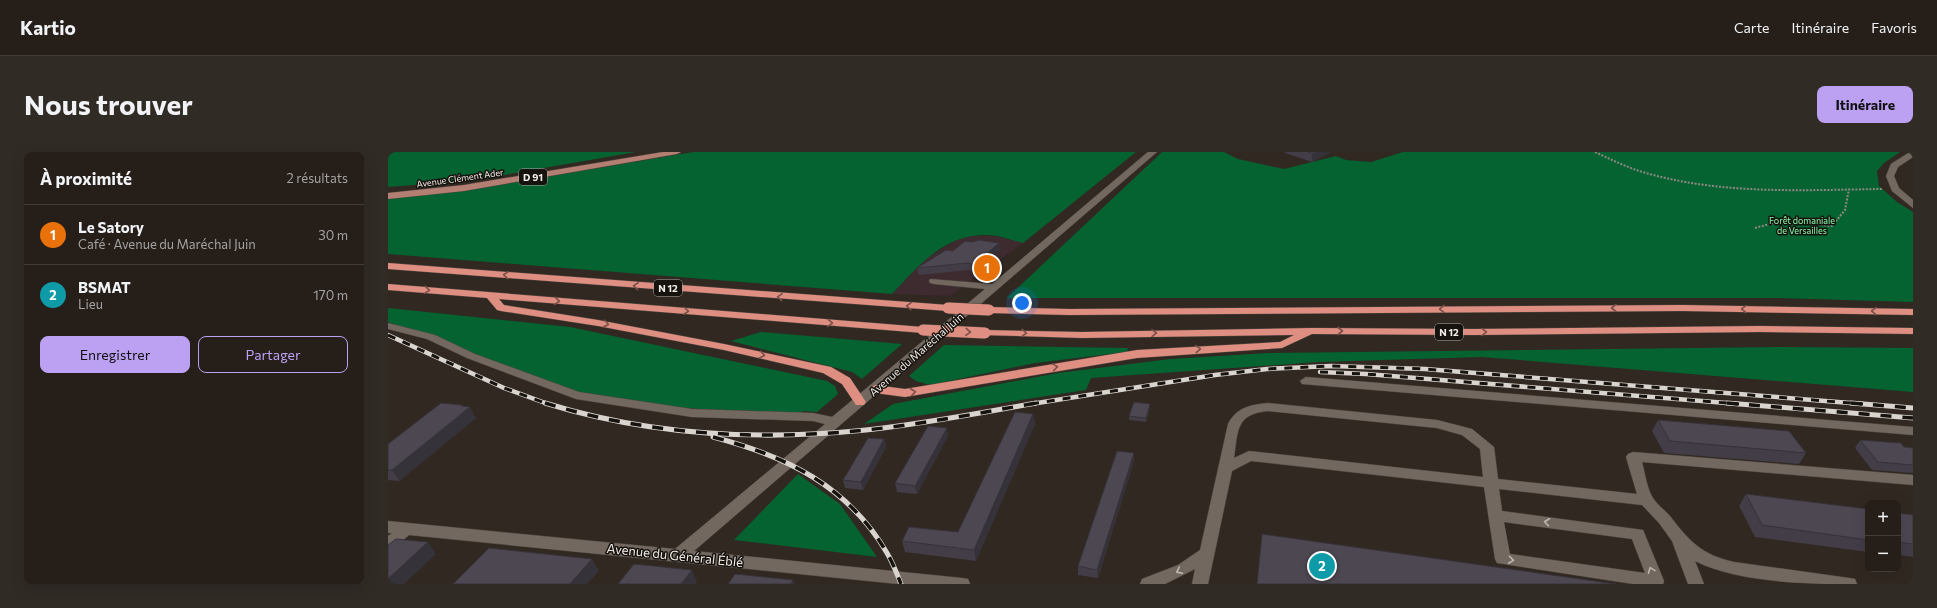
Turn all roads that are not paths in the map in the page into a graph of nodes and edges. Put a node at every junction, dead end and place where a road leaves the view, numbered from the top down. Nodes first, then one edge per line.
1 (656, 152) edge
2 (677, 152) edge
3 (1153, 152) edge
4 (1913, 154) edge
5 (388, 191) edge
6 (388, 196) edge
7 (1913, 205) edge
8 (388, 266) edge
9 (934, 281) dead end
10 (388, 287) edge
11 (994, 287) junction
12 (490, 295) junction
13 (1913, 312) edge
14 (388, 326) edge
15 (1312, 331) junction
16 (1913, 331) edge
17 (1306, 381) dead end
18 (875, 389) junction
19 (860, 402) junction
20 (835, 422) junction
21 (1913, 431) edge
22 (1226, 468) junction
23 (1913, 480) edge
24 (1491, 483) junction
25 (1646, 500) junction
26 (1495, 515) junction
27 (388, 527) edge
28 (406, 529) junction
29 (1677, 537) junction
30 (388, 545) edge
31 (1207, 553) junction
32 (679, 555) junction
33 (962, 584) edge
34 (1148, 584) edge
35 (1200, 584) edge
36 (1696, 584) edge
37 (1848, 584) edge

1 - 5 main road, Avenue Clément Ader / D 91
2 - 6 main road, Avenue Clément Ader / D 91
3 - 11 street, Avenue du Maréchal Juin
4 - 7 street
13 -> 8 highway, N 12, bridge
9 - 11 street
10 -> 12 highway, N 12
11 - 18 street, Avenue du Maréchal Juin
12 -> 15 highway, N 12, bridge
12 -> 19 highway
14 - 20 street
15 -> 16 highway, N 12
18 -> 15 highway
17 - 21 street
18 - 19 street, Avenue du Maréchal Juin
19 - 20 street, Avenue du Maréchal Juin
20 - 32 street, Avenue du Maréchal Juin
22 - 24 street
22 - 24 street
22 - 31 street
23 - 25 street
24 - 25 street
24 - 26 street
25 - 29 street
26 -> 26 street
27 - 28 street, Avenue du Général Éblé
28 - 30 street
28 - 32 street, Avenue du Général Éblé
29 - 36 street
29 - 37 street
31 -> 34 street
31 - 35 street
32 - 33 street, Avenue du Général Éblé

